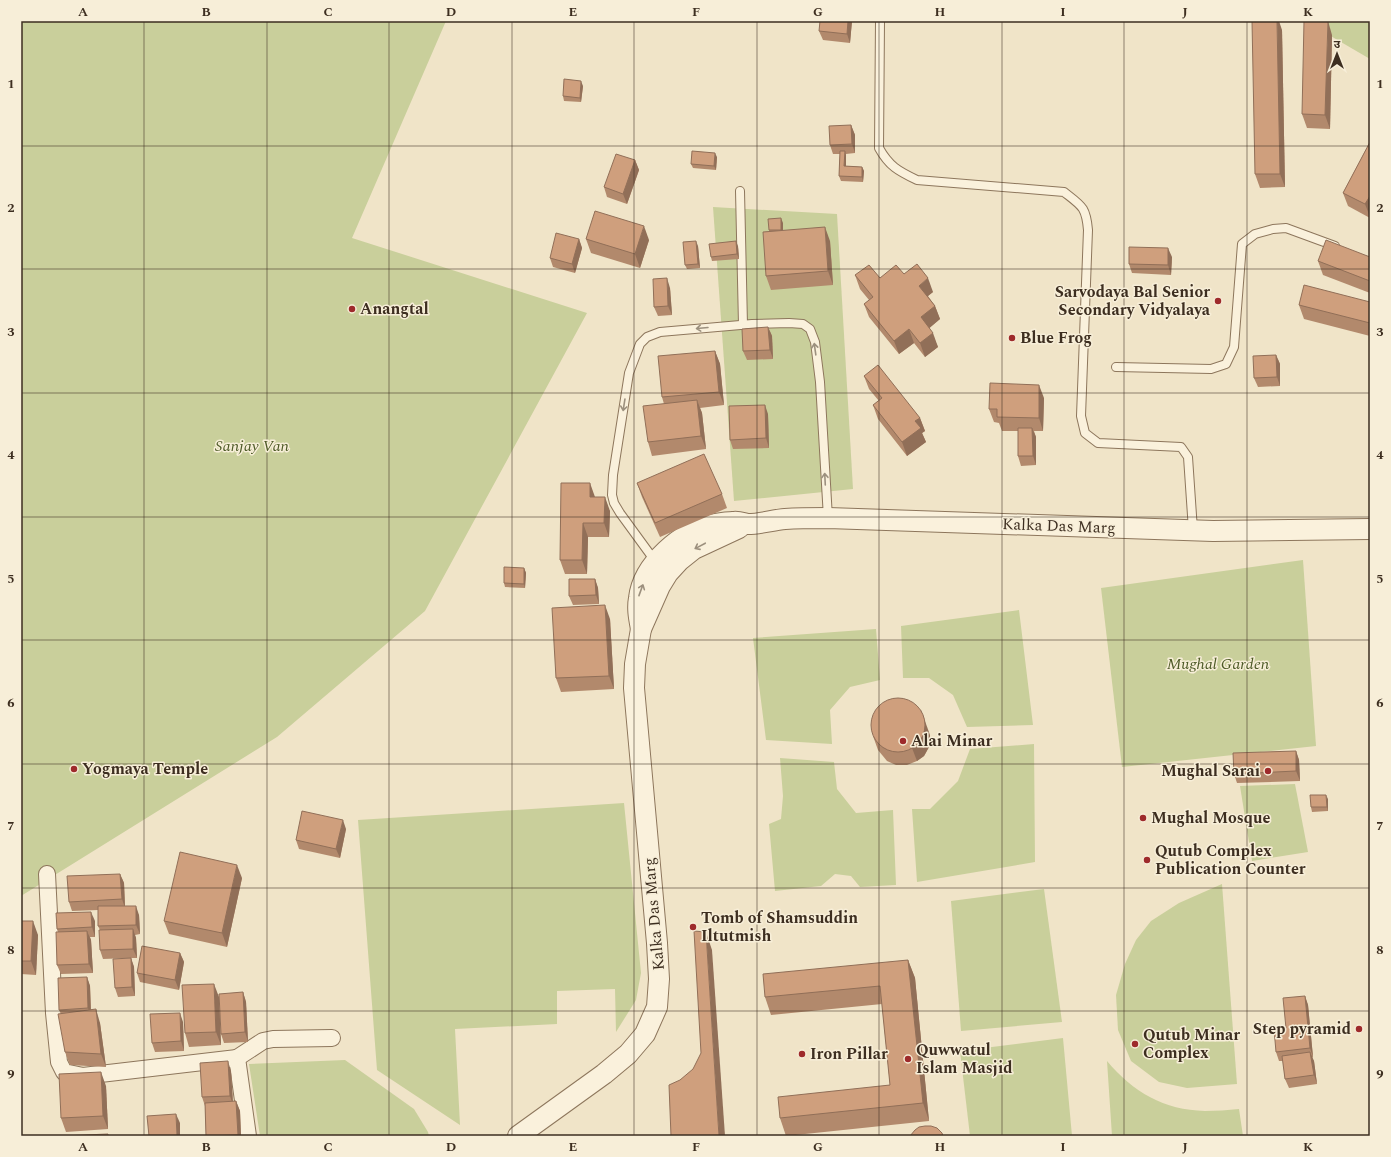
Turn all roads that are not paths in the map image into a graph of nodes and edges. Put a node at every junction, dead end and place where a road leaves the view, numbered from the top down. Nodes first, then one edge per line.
1 (880, 21) edge
2 (740, 191) dead end
3 (1342, 248) edge
4 (743, 325) junction
5 (1116, 367) dead end
6 (828, 518) junction
7 (748, 524) junction
8 (1370, 529) edge
9 (1193, 530) junction
10 (655, 561) junction
11 (641, 628) junction
12 (47, 874) dead end
13 (332, 1038) dead end
14 (237, 1058) junction
15 (248, 1136) edge
16 (518, 1136) edge

1 - 9 lane
2 - 4 lane
3 - 5 lane
6 -> 4 lane
4 -> 10 lane
6 - 7 street, Kalka Das Marg
6 - 9 street, Kalka Das Marg
7 - 10 street, Kalka Das Marg
7 -> 11 street, Kalka Das Marg
8 - 9 street, Kalka Das Marg
11 -> 10 street, Kalka Das Marg
11 - 16 street, Kalka Das Marg
12 - 14 street
13 - 14 street
14 - 15 street

